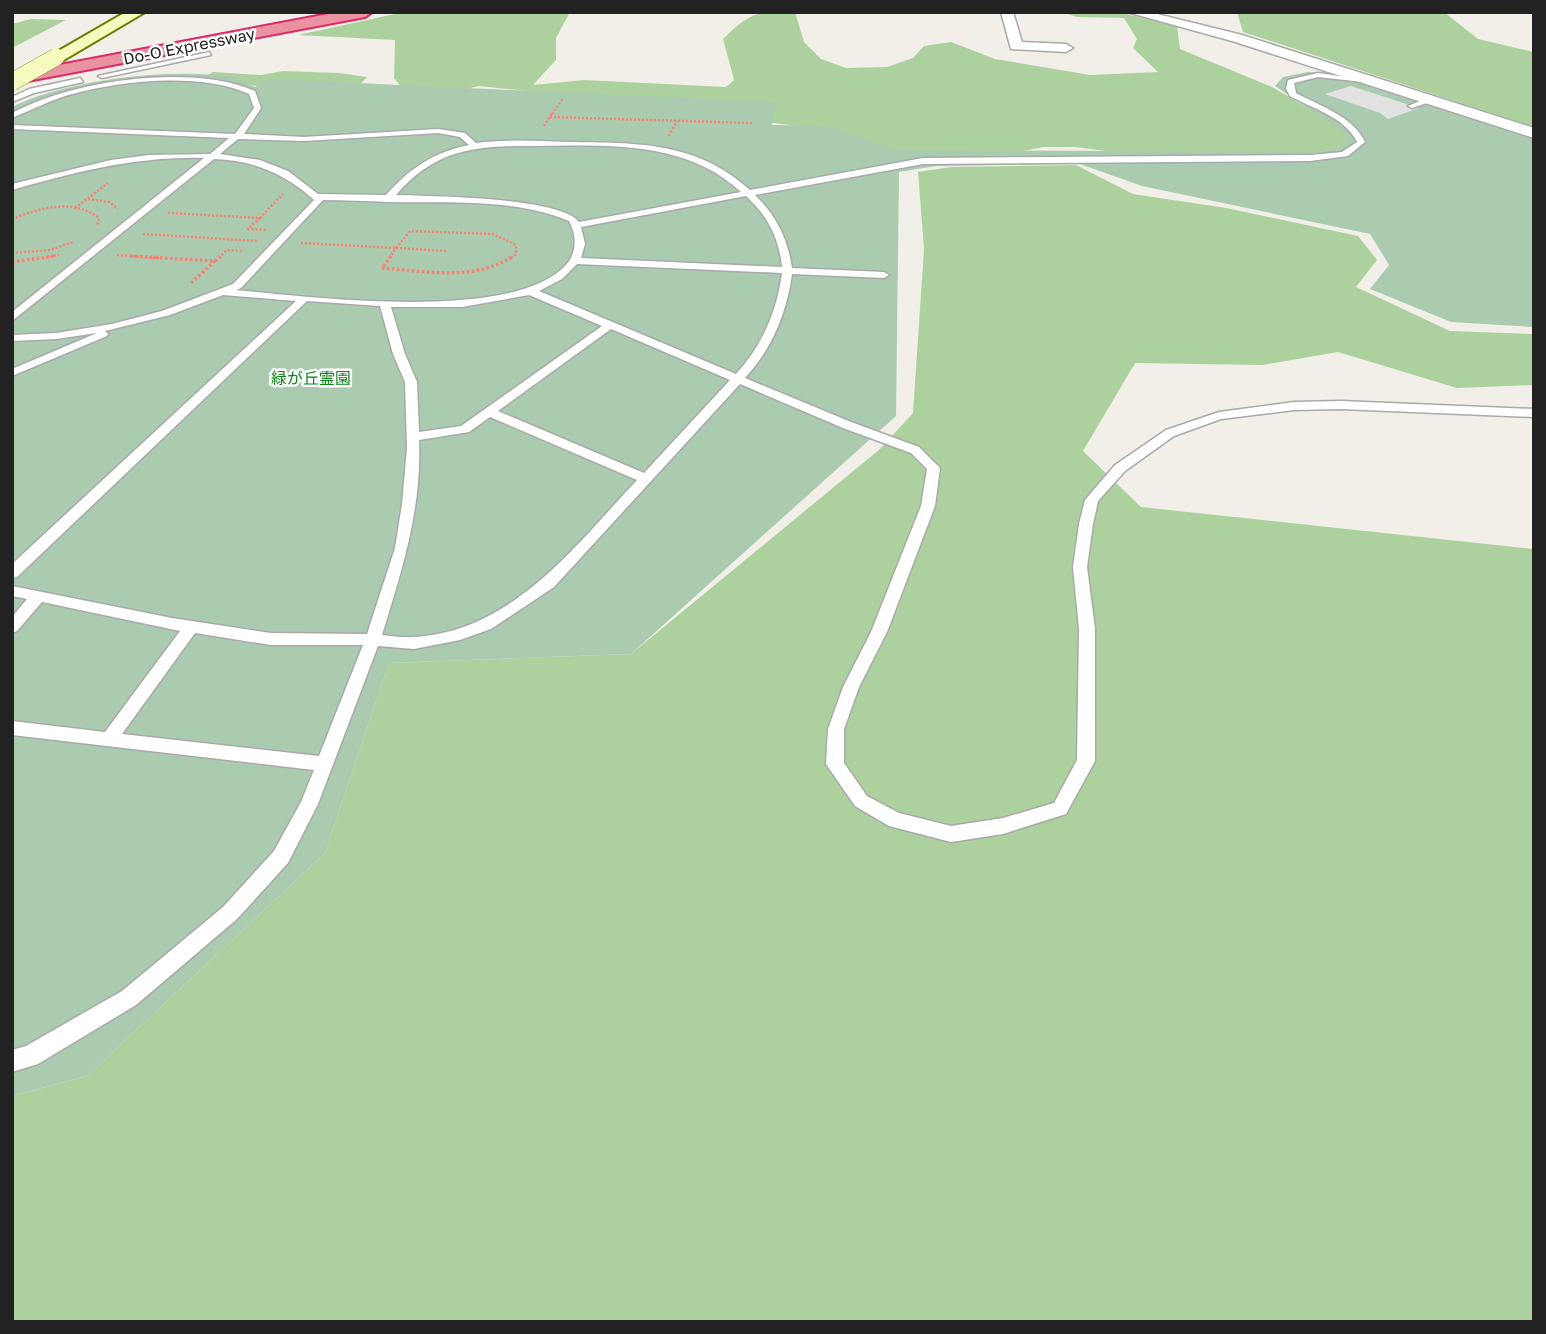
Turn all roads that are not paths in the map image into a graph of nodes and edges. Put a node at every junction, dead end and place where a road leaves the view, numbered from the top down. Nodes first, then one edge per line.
1 (138, 12) edge
2 (328, 12) edge
3 (365, 12) edge
4 (1007, 12) edge
5 (1133, 12) edge
6 (1066, 48) dead end
7 (209, 54) dead end
8 (12, 72) edge
9 (12, 81) edge
10 (1373, 82) junction
11 (12, 100) edge
12 (12, 116) edge
13 (12, 127) edge
14 (1534, 134) edge
15 (236, 136) junction
16 (474, 146) junction
17 (211, 157) junction
18 (12, 187) edge
19 (748, 192) junction
20 (315, 197) junction
21 (388, 199) junction
22 (576, 225) junction
23 (575, 261) junction
24 (787, 271) junction
25 (884, 275) dead end
26 (529, 291) junction
27 (222, 292) junction
28 (304, 299) junction
29 (385, 304) junction
30 (12, 318) edge
31 (141, 320) junction
32 (610, 325) junction
33 (12, 338) edge
34 (12, 373) edge
35 (737, 379) junction
36 (489, 412) junction
37 (1534, 413) edge
38 (412, 437) junction
39 (644, 478) junction
40 (12, 573) edge
41 (12, 591) edge
42 (39, 596) junction
43 (12, 627) edge
44 (190, 628) junction
45 (372, 642) junction
46 (12, 728) edge
47 (109, 739) junction
48 (324, 764) junction
49 (12, 1061) edge

1 - 9 street, bridge
2 - 8 highway, Do-O Expressway
3 - 9 highway, Do-O Expressway
4 - 6 street
5 - 10 street
7 - 11 lane
10 - 14 street
10 - 19 lane
12 - 15 lane
13 - 15 lane
15 - 16 lane
15 - 17 lane
16 - 19 lane
16 - 21 lane
17 - 18 lane
17 - 20 lane
17 - 30 lane
19 - 22 lane
19 - 24 lane
20 - 21 lane
20 - 27 lane
21 - 22 lane
22 - 23 lane
23 - 24 lane
23 - 26 lane
24 - 25 lane
24 - 35 lane
26 - 29 lane
26 - 32 lane
27 - 28 lane
27 - 31 lane
28 - 29 lane
28 - 40 lane
29 - 38 lane
31 - 33 lane
31 - 34 lane
32 - 35 lane
32 - 36 lane
35 - 37 lane
35 - 39 lane
36 - 38 lane
36 - 39 lane
38 - 45 lane
39 - 45 lane
41 - 42 lane
42 - 43 lane
42 - 44 lane
44 - 45 lane
44 - 47 lane
45 - 48 lane
46 - 47 lane
47 - 48 lane
48 - 49 lane

